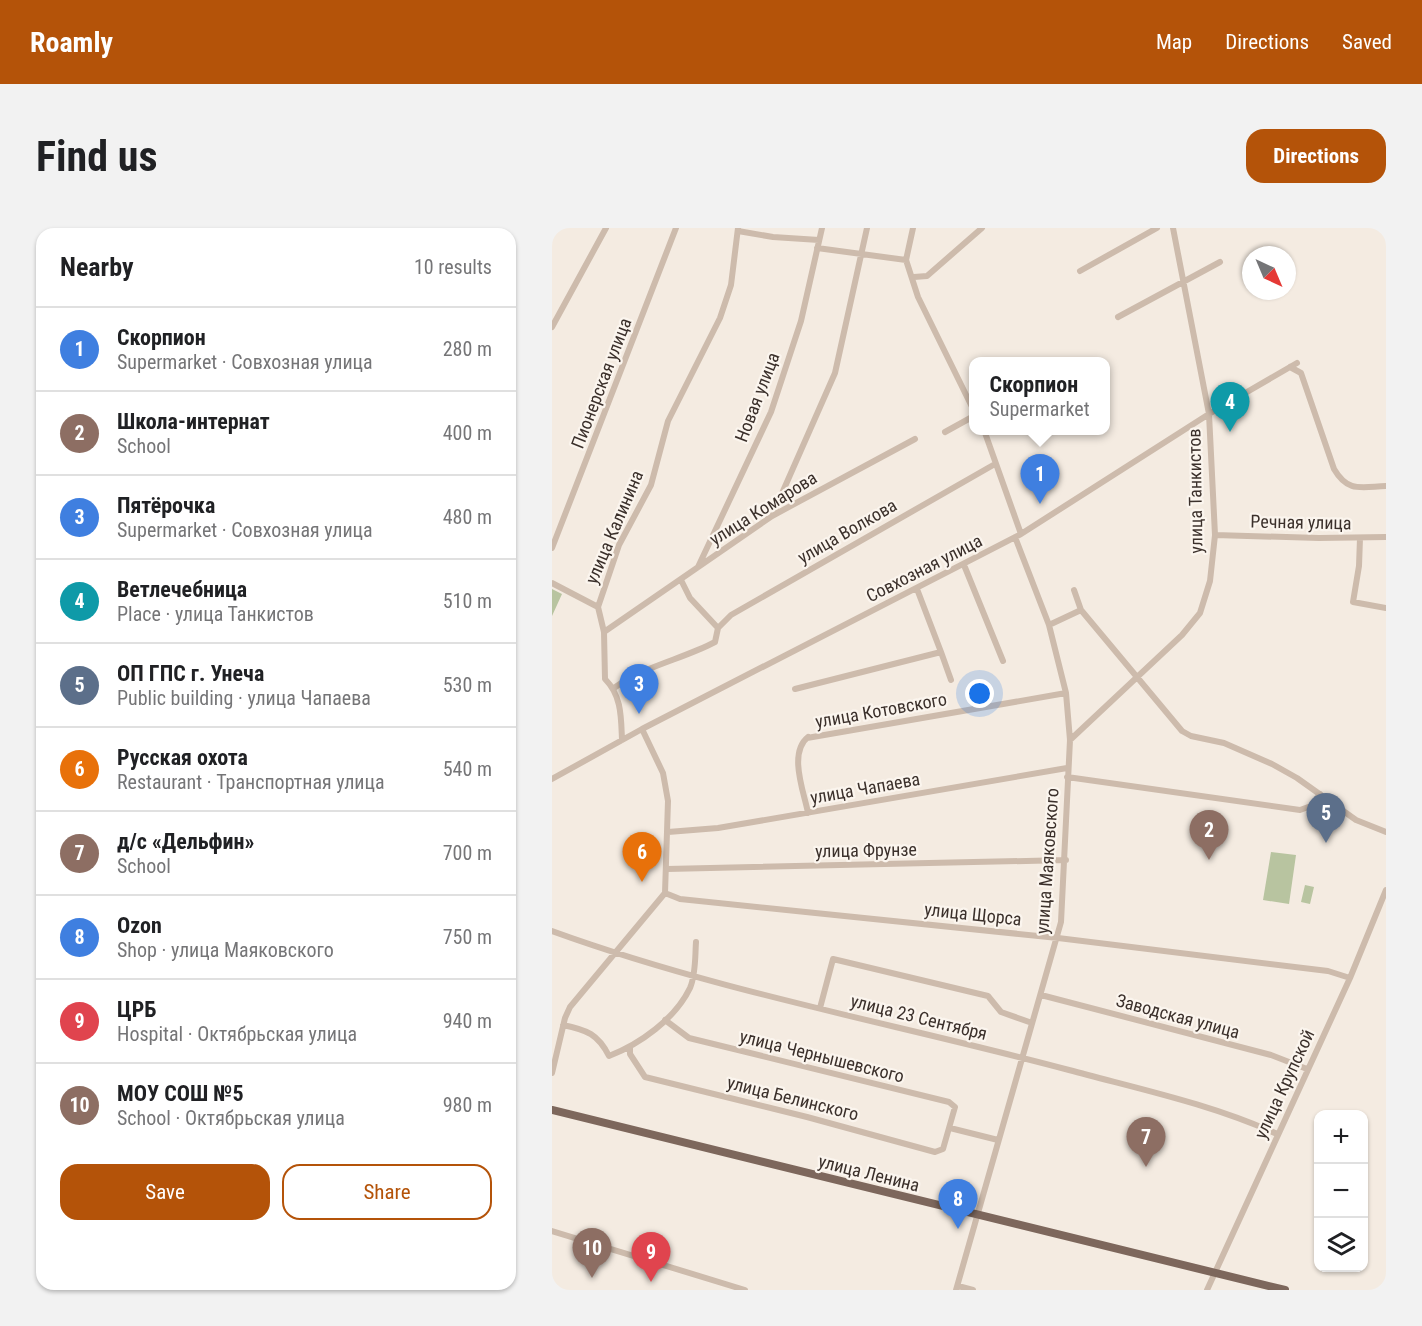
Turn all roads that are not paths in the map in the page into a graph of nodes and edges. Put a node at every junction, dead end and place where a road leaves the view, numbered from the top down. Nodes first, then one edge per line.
1 (606, 228) edge
2 (676, 228) edge
3 (822, 228) edge
4 (867, 228) edge
5 (913, 228) edge
6 (982, 228) edge
7 (1157, 228) edge
8 (1173, 228) edge
9 (738, 229) edge
10 (819, 240) junction
11 (818, 248) junction
12 (862, 253) junction
13 (906, 260) junction
14 (1220, 262) dead end
15 (1080, 271) dead end
16 (914, 277) junction
17 (1185, 283) junction
18 (1118, 317) dead end
19 (552, 327) edge
20 (1297, 363) dead end
21 (1290, 367) junction
22 (969, 401) edge
23 (1209, 414) junction
24 (969, 419) edge
25 (945, 432) dead end
26 (986, 435) edge
27 (915, 439) dead end
28 (995, 464) junction
29 (1386, 486) edge
30 (772, 516) junction
31 (1018, 535) junction
32 (1215, 535) junction
33 (1386, 537) edge
34 (1360, 538) junction
35 (552, 548) edge
36 (964, 565) junction
37 (698, 569) junction
38 (681, 580) junction
39 (552, 583) edge
40 (917, 589) junction
41 (1074, 590) dead end
42 (598, 607) junction
43 (1386, 608) edge
44 (1081, 610) junction
45 (1049, 625) junction
46 (718, 628) junction
47 (604, 632) junction
48 (941, 652) junction
49 (1003, 661) dead end
50 (1139, 676) junction
51 (951, 680) dead end
52 (614, 688) junction
53 (795, 689) dead end
54 (1066, 693) junction
55 (642, 729) junction
56 (622, 740) junction
57 (1070, 740) junction
58 (1067, 768) junction
59 (1067, 777) junction
60 (552, 779) edge
61 (1320, 794) junction
62 (808, 813) junction
63 (668, 832) junction
64 (1386, 832) edge
65 (1066, 860) junction
66 (667, 869) junction
67 (1386, 890) edge
68 (664, 893) junction
69 (552, 931) edge
70 (1058, 938) junction
71 (696, 942) dead end
72 (615, 954) junction
73 (693, 976) junction
74 (1350, 978) junction
75 (1041, 995) junction
76 (820, 1008) junction
77 (665, 1020) junction
78 (1032, 1023) junction
79 (563, 1025) junction
80 (630, 1048) junction
81 (1023, 1058) junction
82 (1306, 1069) junction
83 (552, 1073) edge
84 (552, 1110) edge
85 (950, 1128) junction
86 (1277, 1134) junction
87 (998, 1140) junction
88 (978, 1215) junction
89 (552, 1231) edge
90 (1215, 1272) junction
91 (957, 1288) edge
92 (746, 1290) edge
93 (973, 1290) edge
94 (1207, 1290) edge
95 (1285, 1290) edge

1 - 19 street
2 - 35 street, Пионерская улица
3 - 10 street, Новая улица
4 - 12 street
5 - 13 street
6 - 16 street
7 - 15 street
8 - 17 street, улица Танкистов
9 - 10 street
9 - 42 street, улица Калинина
10 - 11 street, Новая улица
11 - 12 street
11 - 37 street, Новая улица
12 - 13 street
12 - 30 street
13 - 16 street
14 - 17 street
16 - 22 street
17 - 18 street
17 - 23 street, улица Танкистов
20 - 21 street, Совхозная улица
21 - 23 street, Совхозная улица
21 - 29 street
23 - 31 street, Совхозная улица
23 - 32 street, улица Танкистов
24 - 25 street
26 - 28 street, улица Маяковского
27 - 30 street, улица Комарова
28 - 31 street, улица Маяковского
28 - 46 street, улица Волкова
30 - 37 street, улица Комарова
31 - 36 street, Совхозная улица
31 - 45 street, улица Маяковского
32 - 34 street, Речная улица
32 - 50 street, улица Танкистов
33 - 34 street, Речная улица
34 - 43 street
36 - 40 street, Совхозная улица
36 - 49 street
37 - 38 street, улица Комарова
38 - 46 street
38 - 47 street, улица Комарова
39 - 42 street
40 - 48 street
40 - 55 street, Совхозная улица
41 - 44 street
42 - 47 street, улица Калинина
44 - 45 street
44 - 50 street
45 - 54 street, улица Маяковского
46 - 52 street, улица Волкова
47 - 52 street, улица Калинина
48 - 51 street
48 - 53 street
50 - 57 street, улица Танкистов
50 - 61 street
52 - 56 street, улица Калинина
54 - 57 street, улица Маяковского
54 - 62 street, улица Котовского
55 - 56 street, Совхозная улица
55 - 63 street
56 - 60 street, Совхозная улица
57 - 58 street, улица Маяковского
58 - 59 street, улица Маяковского
58 - 62 street, улица Чапаева
59 - 61 street
59 - 65 street, улица Маяковского
61 - 64 street
62 - 63 street, улица Чапаева
63 - 66 street
65 - 66 street, улица Фрунзе
65 - 70 street, улица Маяковского
66 - 68 street
67 - 74 street, улица Крупской
68 - 70 street, улица Щорса
68 - 72 street
69 - 72 street, улица 23 Сентября
70 - 74 street, улица Щорса
70 - 75 street, улица Маяковского
71 - 73 street
72 - 73 street, улица 23 Сентября
72 - 79 street
73 - 76 street, улица 23 Сентября
73 - 77 street
74 - 82 street, улица Крупской
75 - 78 street, улица Маяковского
75 - 82 street, Заводская улица
76 - 78 street
76 - 81 street, улица 23 Сентября
77 - 80 street
77 - 85 street, улица Чернышевского
78 - 81 street, улица Маяковского
79 - 80 street
79 - 83 street
80 - 85 street, улица Белинского
81 - 86 street, улица 23 Сентября
81 - 87 street, улица Маяковского
82 - 86 street, улица Крупской
84 - 88 main road, улица Ленина
85 - 87 street
86 - 90 street, улица Крупской
87 - 88 street, улица Маяковского
88 - 90 main road, улица Ленина
88 - 91 street, улица Маяковского
89 - 92 street
90 - 94 street, улица Крупской
90 - 95 main road, улица Ленина
91 - 93 street

